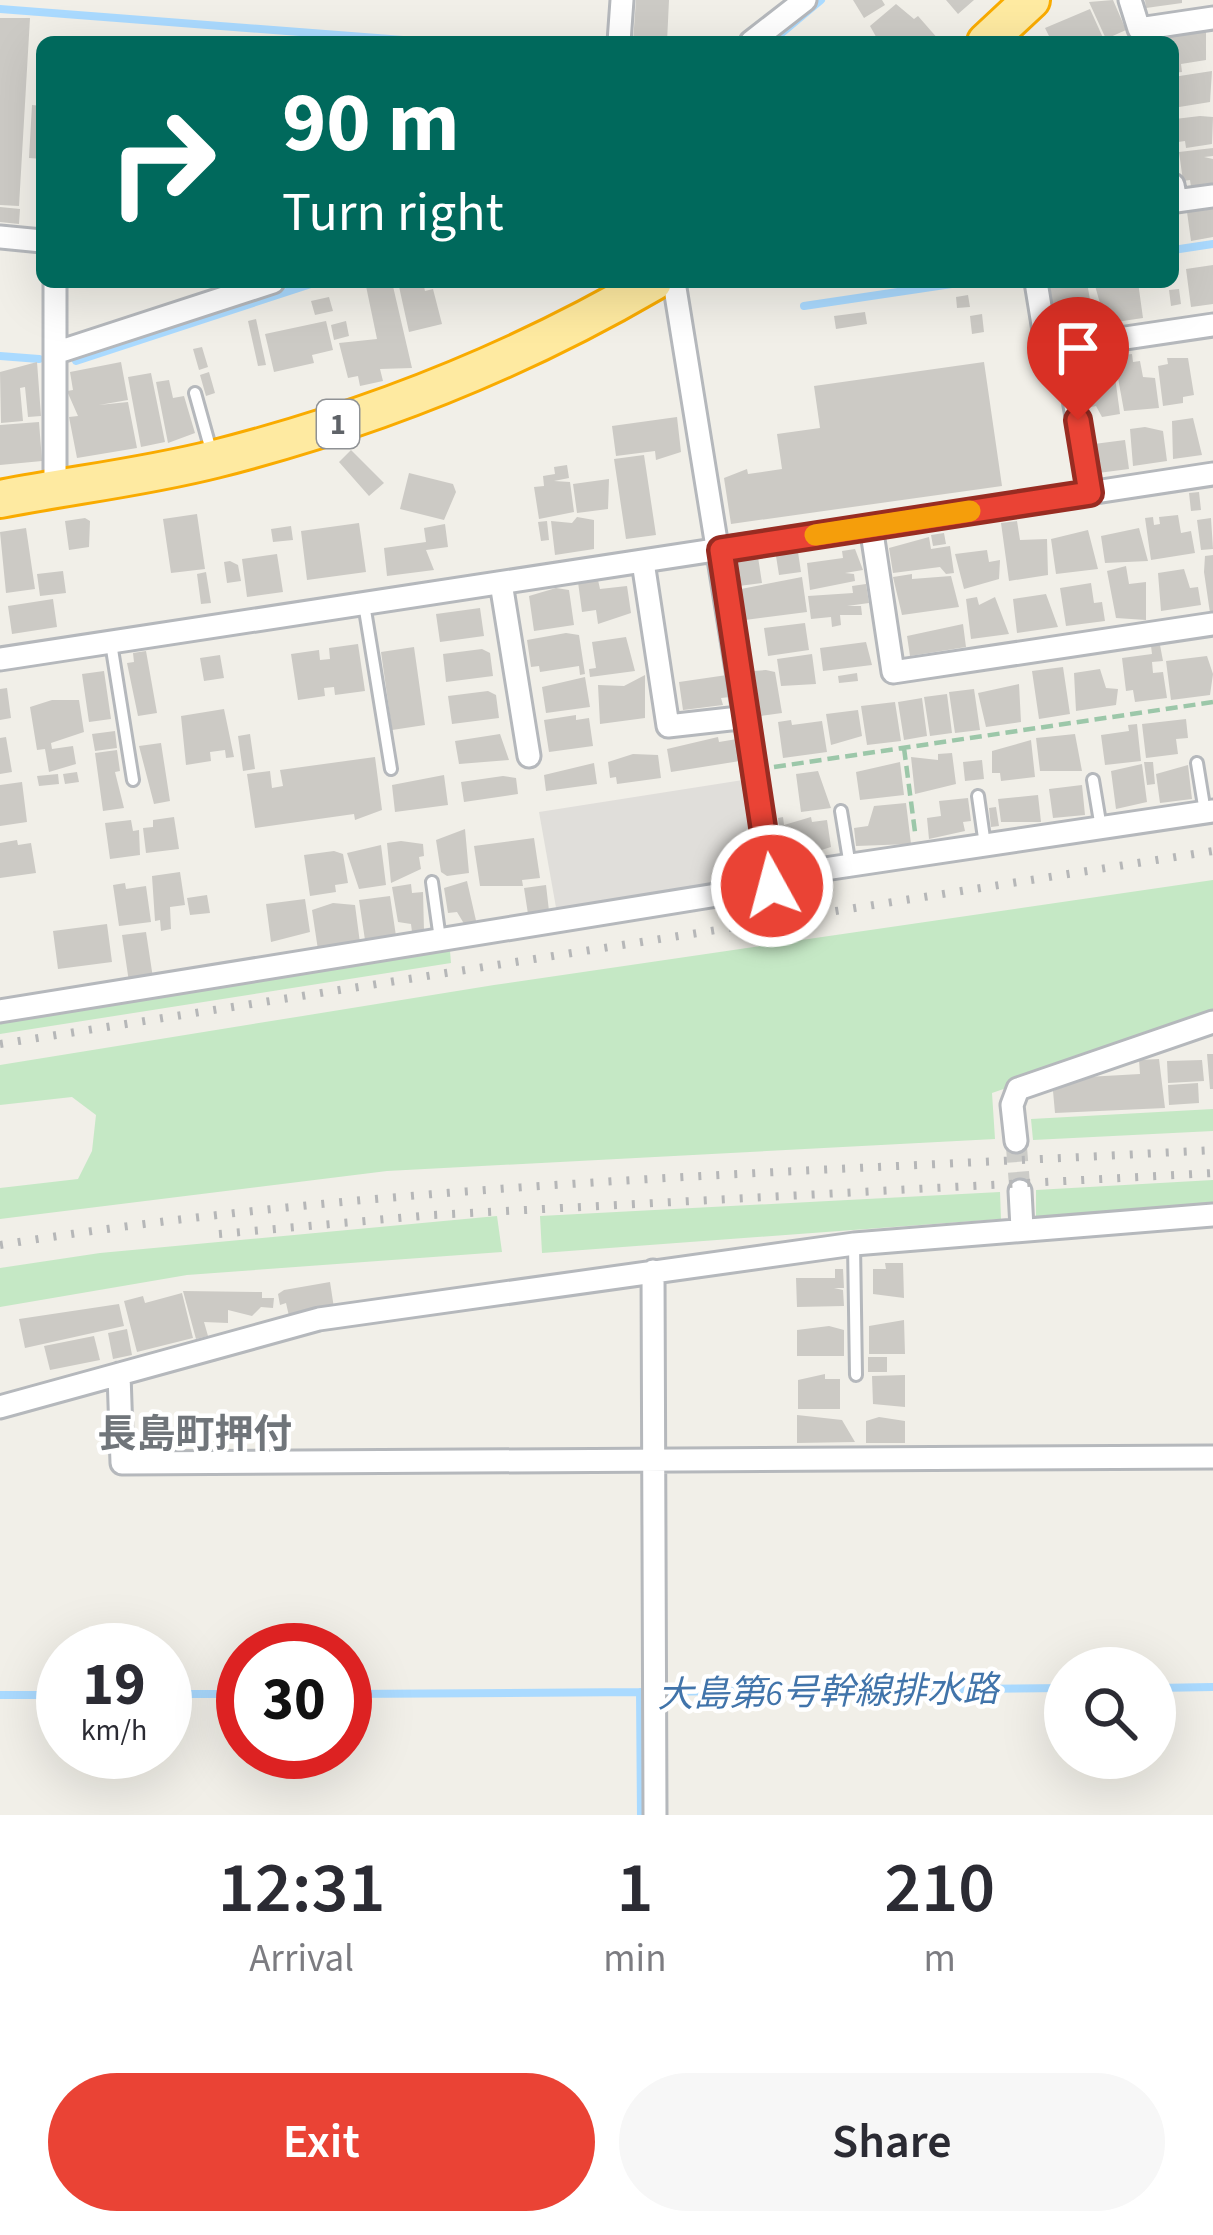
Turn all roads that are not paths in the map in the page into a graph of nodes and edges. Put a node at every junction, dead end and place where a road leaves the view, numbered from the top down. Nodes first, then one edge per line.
1 (622, 0) edge
2 (805, 0) edge
3 (1031, 0) edge
4 (1130, 0) edge
5 (1213, 18) edge
6 (1149, 35) edge
7 (619, 36) edge
8 (759, 36) edge
9 (992, 36) edge
10 (1213, 196) edge
11 (1179, 200) edge
12 (0, 238) edge
13 (36, 241) edge
14 (55, 288) edge
15 (255, 288) edge
16 (642, 288) edge
17 (675, 288) edge
18 (1037, 288) edge
19 (1213, 325) edge
20 (1065, 347) junction
21 (55, 353) junction
22 (195, 394) dead end
23 (214, 460) junction
24 (1213, 474) edge
25 (56, 488) junction
26 (1090, 493) junction
27 (0, 499) edge
28 (871, 526) junction
29 (721, 550) junction
30 (643, 562) junction
31 (501, 583) junction
32 (364, 604) junction
33 (1213, 624) edge
34 (111, 643) junction
35 (0, 659) edge
36 (748, 717) junction
37 (529, 756) dead end
38 (1197, 763) dead end
39 (392, 769) dead end
40 (134, 780) dead end
41 (1093, 780) dead end
42 (979, 796) dead end
43 (842, 811) dead end
44 (1209, 812) edge
45 (1101, 828) junction
46 (986, 845) junction
47 (850, 866) junction
48 (771, 877) junction
49 (432, 883) dead end
50 (440, 942) junction
51 (0, 1011) edge
52 (1213, 1022) edge
53 (1016, 1141) tunnel mouth
54 (1020, 1191) tunnel mouth
55 (1213, 1215) edge
56 (1022, 1228) junction
57 (854, 1244) junction
58 (653, 1271) junction
59 (119, 1374) junction
60 (856, 1376) dead end
61 (0, 1407) edge
62 (1213, 1457) edge
63 (653, 1460) junction
64 (655, 1815) edge

1 - 7 street
2 - 8 street
3 - 9 highway
4 - 6 street
5 - 6 street
10 - 11 street
12 - 13 street
14 - 21 street
15 - 21 street
16 - 23 highway, 1
17 - 29 street
18 - 20 street
19 - 20 street
20 - 26 street
21 - 25 street
22 - 23 lane
23 - 25 highway, 1
24 - 26 street
25 - 27 highway, 1
26 - 28 street
28 - 29 street
28 - 33 street
29 - 30 street
29 - 36 street
30 - 31 street
30 - 36 street
31 - 32 street
31 - 37 street
32 - 34 street
32 - 39 lane
34 - 35 street
34 - 40 lane
36 - 48 street
38 - 44 lane
41 - 45 lane
42 - 46 lane
43 - 47 lane
44 - 45 street
45 - 46 street
46 - 47 street
47 - 48 street
48 - 50 street
49 - 50 lane
50 - 51 street
52 - 53 street
54 - 56 street
55 - 56 street
56 - 57 street
57 - 58 street
57 - 60 lane
58 - 59 street
58 - 63 street
59 - 61 street
59 - 63 street
62 - 63 street
63 - 64 street

